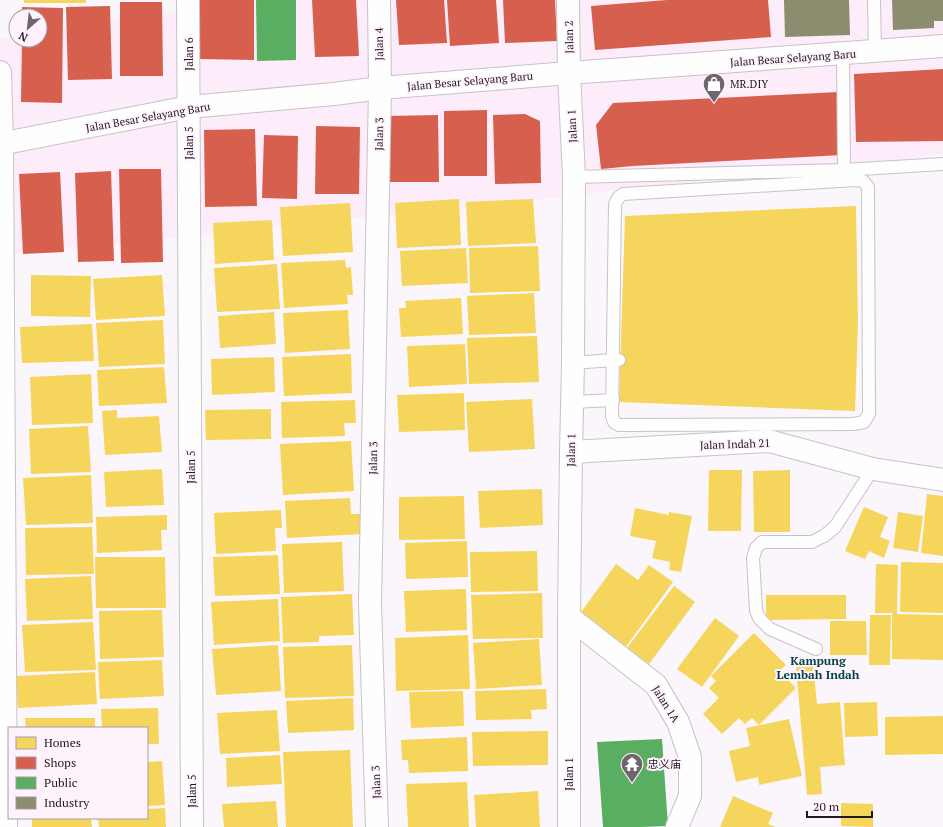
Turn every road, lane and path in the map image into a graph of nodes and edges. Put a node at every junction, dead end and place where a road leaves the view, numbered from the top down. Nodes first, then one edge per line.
1 (188, 0) edge
2 (379, 0) edge
3 (568, 0) edge
4 (874, 0) edge
5 (943, 46) edge
6 (875, 52) junction
7 (843, 54) junction
8 (0, 72) edge
9 (569, 73) junction
10 (380, 88) junction
11 (189, 107) junction
12 (1, 143) edge
13 (943, 164) edge
14 (844, 170) junction
15 (574, 177) junction
16 (616, 360) junction
17 (573, 363) junction
18 (613, 400) junction
19 (572, 402) junction
20 (571, 452) junction
21 (873, 469) junction
22 (943, 480) edge
23 (569, 617) junction
24 (816, 649) dead end
25 (6, 827) edge
26 (192, 827) edge
27 (377, 827) edge
28 (569, 827) edge
29 (677, 827) edge

1 - 11 street, Jalan 6
2 - 10 street, Jalan 4
3 - 9 street, Jalan 2
4 - 6 lane
5 - 6 street, Jalan Besar Selayang Baru
6 - 7 street, Jalan Besar Selayang Baru
7 - 9 street, Jalan Besar Selayang Baru
7 - 14 lane
8 - 12 street
9 - 10 street, Jalan Besar Selayang Baru
9 - 15 street, Jalan 1
10 - 11 street, Jalan Besar Selayang Baru
10 - 27 street, Jalan 3
11 - 12 street, Jalan Besar Selayang Baru
11 - 26 street, Jalan 5
12 - 25 street
13 - 14 lane
14 - 15 lane
15 - 17 street, Jalan 1
16 - 17 lane
16 - 18 lane
16 - 18 lane
17 - 19 street, Jalan 1
18 - 19 lane
19 - 20 street, Jalan 1
20 - 21 street, Jalan Indah 21
20 - 23 street, Jalan 1
21 - 22 street, Jalan Indah 21
21 - 24 lane
23 - 28 street, Jalan 1
23 - 29 street, Jalan 1A

